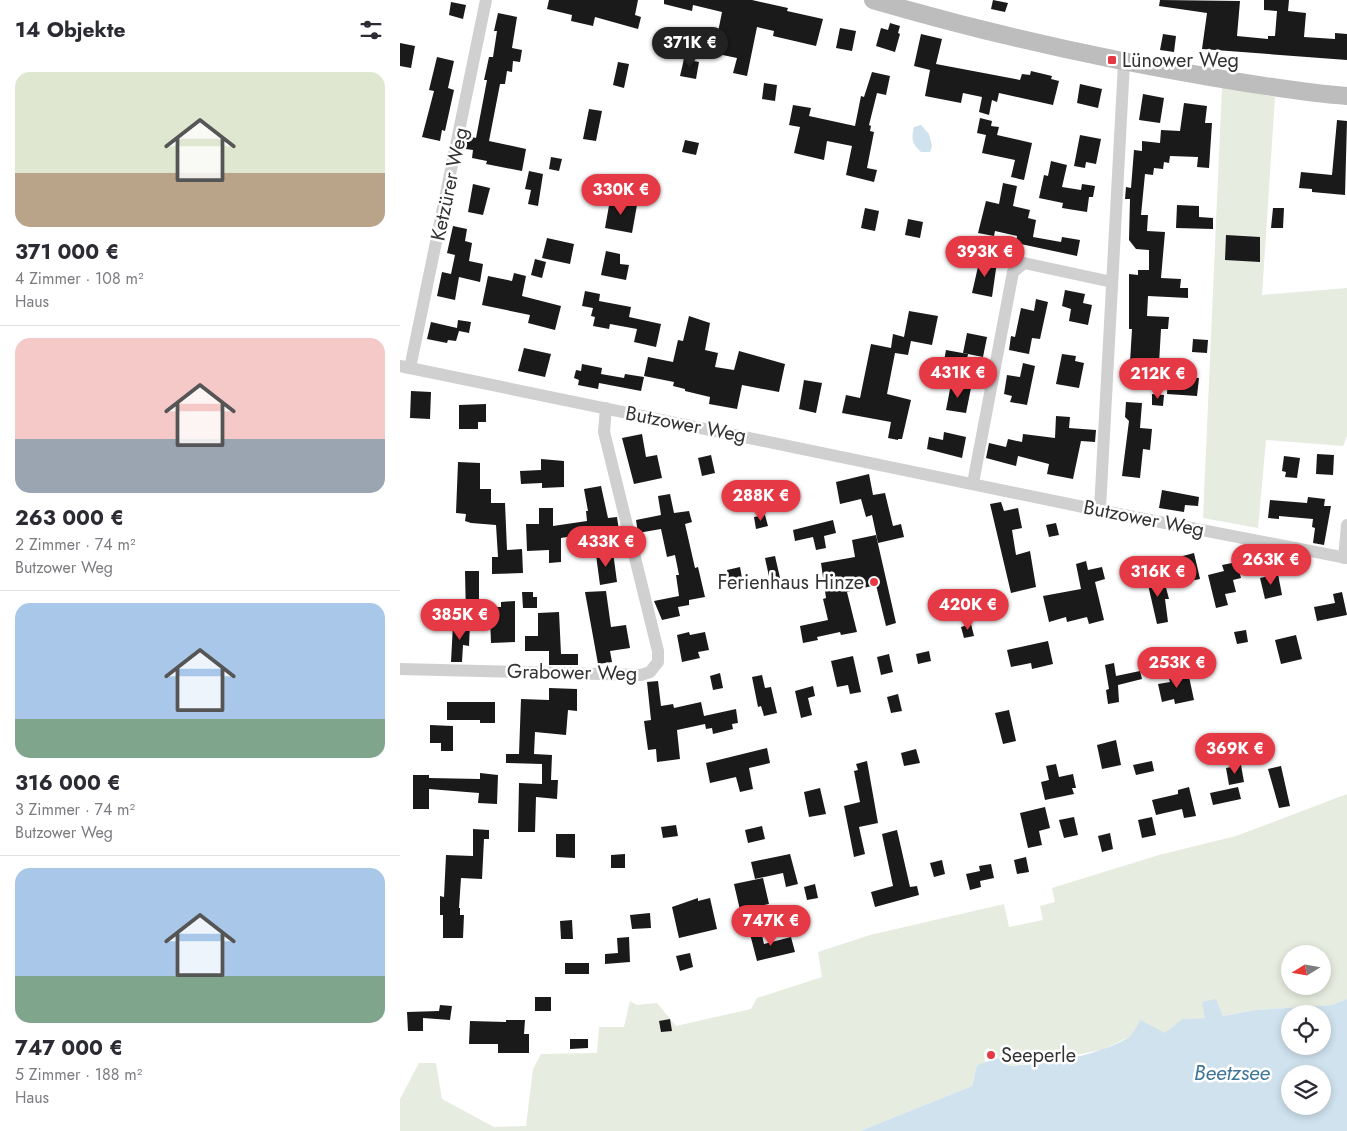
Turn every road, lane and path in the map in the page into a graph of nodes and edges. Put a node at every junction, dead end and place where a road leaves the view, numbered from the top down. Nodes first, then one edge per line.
1 (486, 0) edge
2 (873, 0) edge
3 (1124, 63) junction
4 (1347, 96) edge
5 (1112, 282) junction
6 (405, 367) edge
7 (606, 408) junction
8 (973, 483) junction
9 (1100, 509) junction
10 (1347, 525) edge
11 (1346, 558) edge
12 (400, 669) edge

1 - 6 street, Ketzürer Weg
2 - 3 main road
3 - 4 main road
3 - 5 street
5 - 8 street
5 - 9 street
6 - 7 street, Butzower Weg
7 - 8 street, Butzower Weg
7 - 12 street, Grabower Weg
8 - 9 street, Butzower Weg
9 - 11 street, Butzower Weg
10 - 11 street, Butzower Weg

